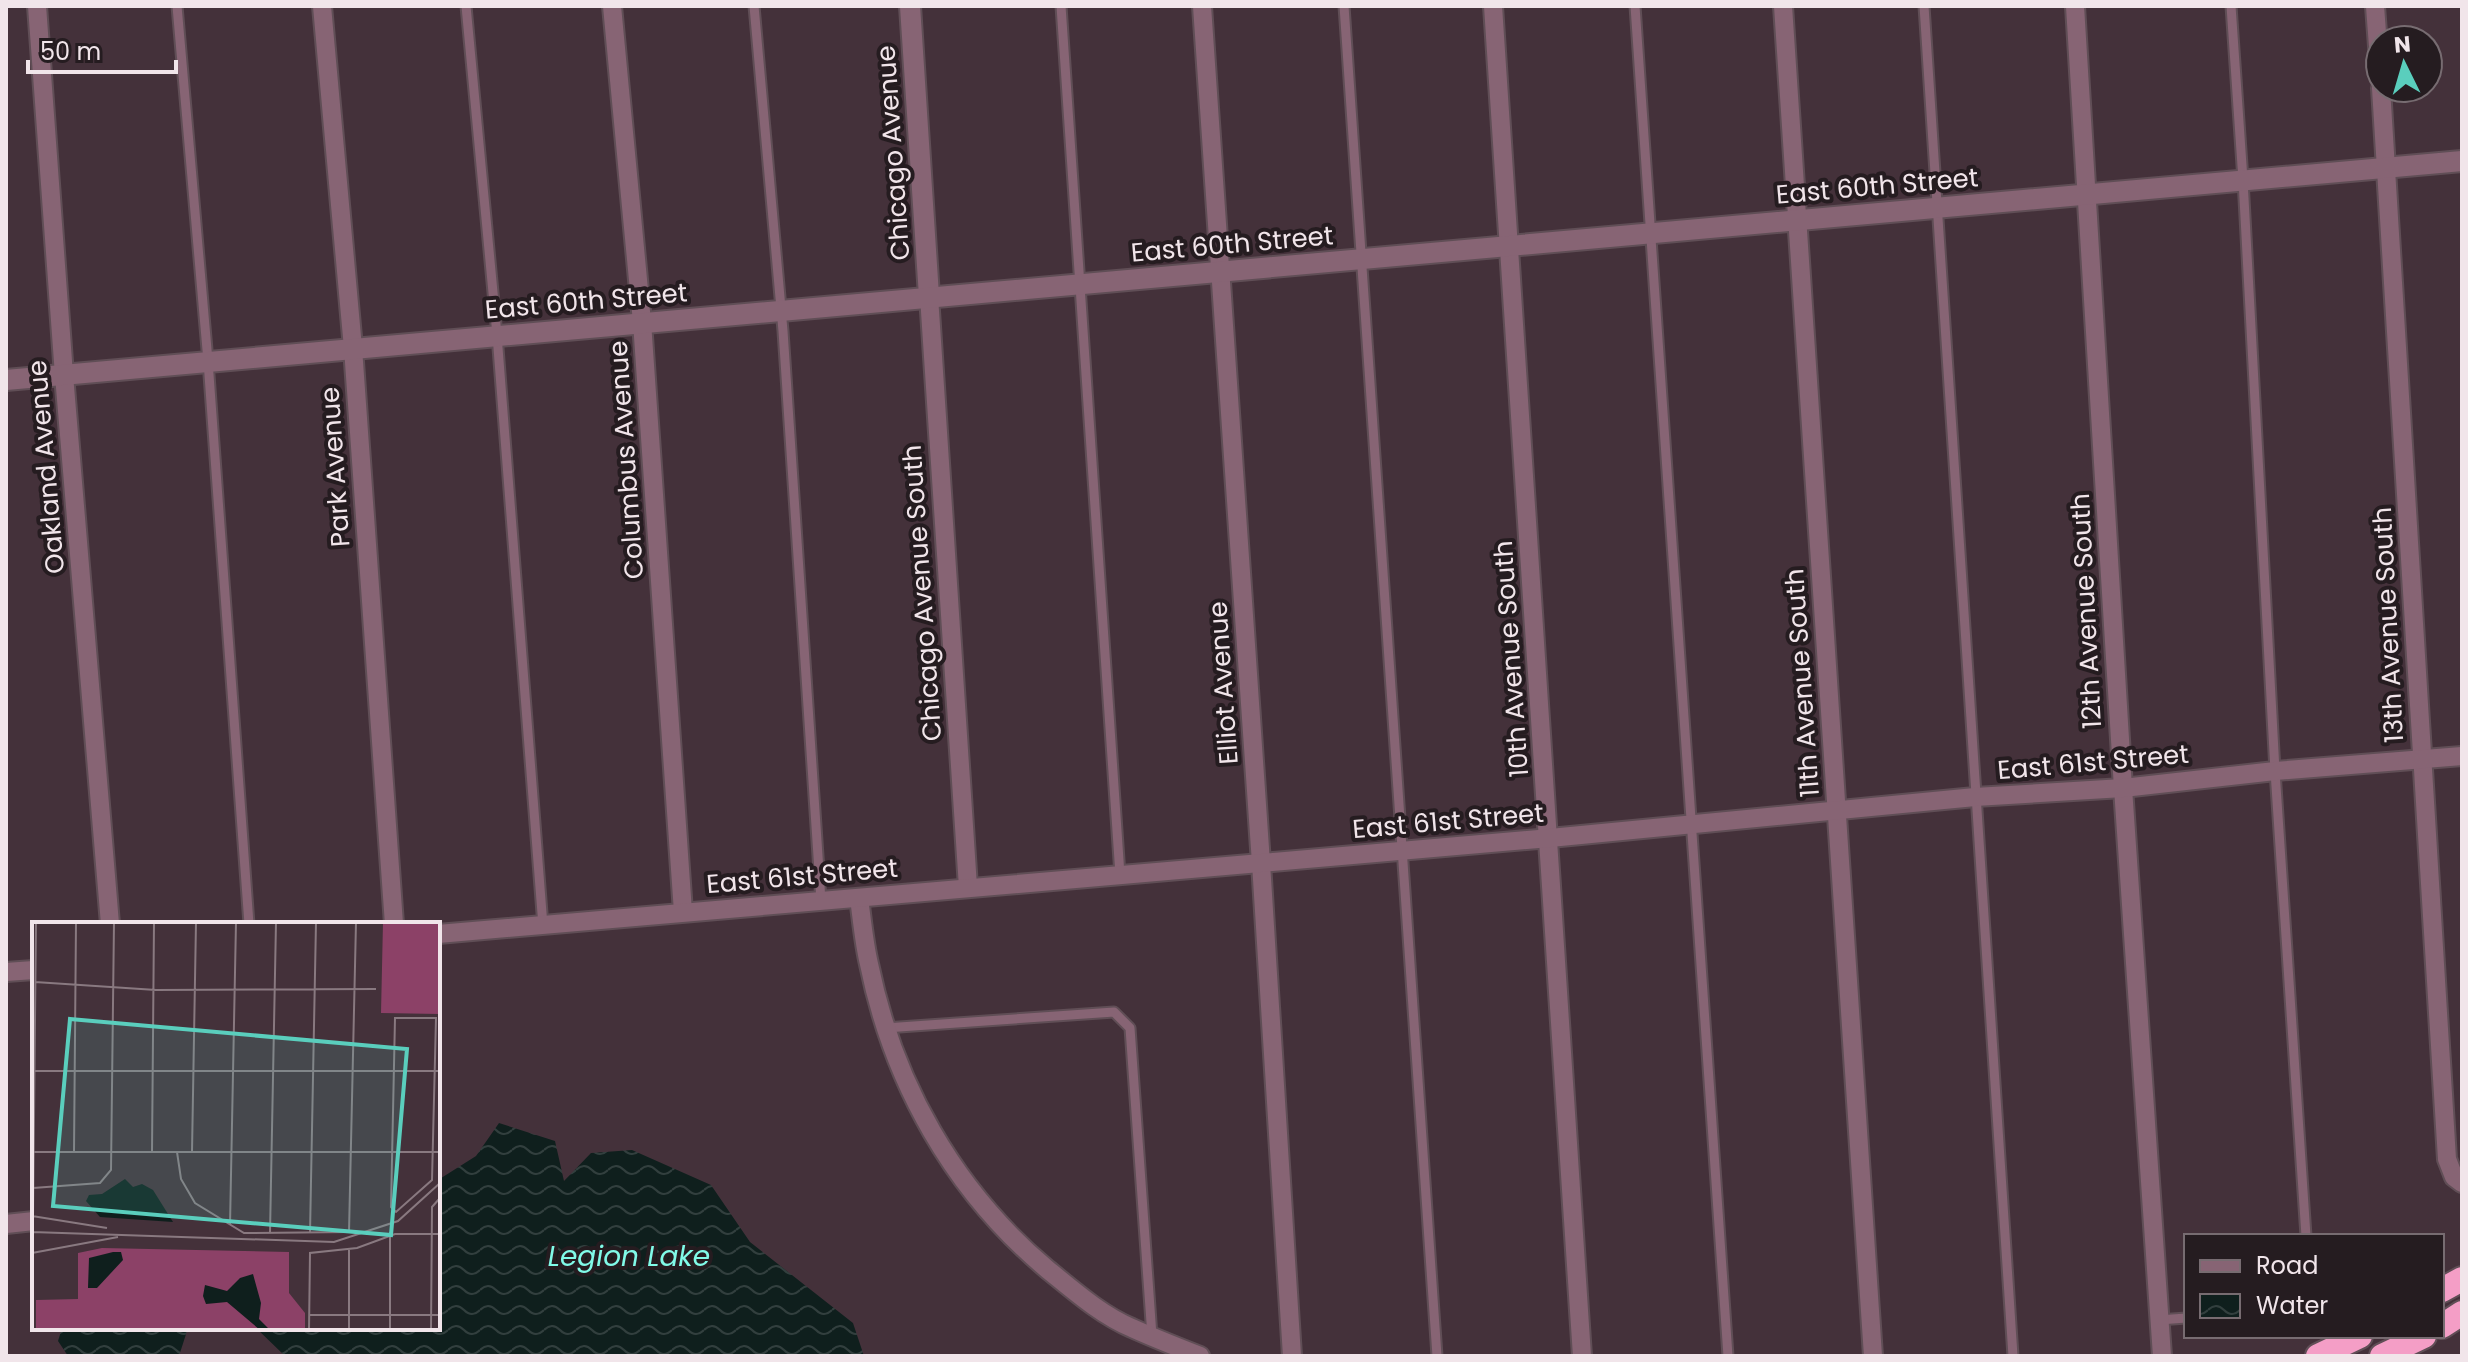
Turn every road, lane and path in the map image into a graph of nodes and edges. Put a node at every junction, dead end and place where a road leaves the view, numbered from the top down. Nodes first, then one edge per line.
1 (37, 6) edge
2 (177, 6) edge
3 (322, 6) edge
4 (466, 6) edge
5 (612, 6) edge
6 (754, 6) edge
7 (910, 6) edge
8 (1061, 6) edge
9 (1202, 6) edge
10 (1344, 6) edge
11 (1493, 6) edge
12 (1635, 6) edge
13 (1783, 6) edge
14 (1924, 6) edge
15 (2075, 6) edge
16 (2231, 6) edge
17 (2382, 104) edge
18 (2462, 161) edge
19 (2387, 167) junction
20 (2243, 180) junction
21 (2088, 194) junction
22 (1939, 207) junction
23 (1797, 220) junction
24 (1650, 233) junction
25 (1509, 245) junction
26 (1361, 258) junction
27 (1220, 271) junction
28 (1080, 283) junction
29 (929, 296) junction
30 (781, 310) junction
31 (642, 322) junction
32 (497, 335) junction
33 (353, 348) junction
34 (208, 361) junction
35 (64, 375) junction
36 (6, 380) edge
37 (2462, 756) edge
38 (2422, 759) junction
39 (2275, 771) junction
40 (2123, 788) junction
41 (1975, 797) junction
42 (1837, 812) junction
43 (1691, 823) junction
44 (1550, 838) junction
45 (1403, 850) junction
46 (1261, 863) junction
47 (1120, 875) junction
48 (968, 887) junction
49 (859, 898) junction
50 (821, 901) junction
51 (683, 912) junction
52 (110, 922) edge
53 (249, 922) edge
54 (394, 922) edge
55 (543, 926) junction
56 (440, 934) edge
57 (32, 970) edge
58 (6, 972) edge
59 (885, 1028) junction
60 (2462, 1183) edge
61 (32, 1221) edge
62 (6, 1224) edge
63 (2306, 1234) edge
64 (2462, 1279) edge
65 (2444, 1289) edge
66 (2462, 1313) edge
67 (2184, 1318) edge
68 (2159, 1320) junction
69 (2444, 1325) edge
70 (1152, 1336) junction
71 (2356, 1338) edge
72 (2420, 1338) edge
73 (1200, 1356) edge
74 (1292, 1356) edge
75 (1437, 1356) edge
76 (1582, 1356) edge
77 (1728, 1356) edge
78 (1873, 1356) edge
79 (2013, 1356) edge
80 (2162, 1356) edge
81 (2318, 1356) edge
82 (2382, 1356) edge

1 - 35 street, Oakland Avenue
2 - 34 lane
3 - 33 street, Park Avenue
4 - 32 lane
5 - 31 street, Columbus Avenue
6 - 30 lane
7 - 29 street, Chicago Avenue
8 - 28 lane
9 - 27 street, Elliot Avenue
10 - 26 lane
11 - 25 street, 10th Avenue South
12 - 24 lane
13 - 23 street, 11th Avenue South
14 - 22 lane
15 - 21 street, 12th Avenue South
16 - 20 lane
17 - 19 street, 13th Avenue South
18 - 19 street, East 60th Street
19 - 20 street, East 60th Street
19 - 38 street, 13th Avenue South
20 - 21 street, East 60th Street
20 - 39 lane
21 - 22 street, East 60th Street
21 - 40 street, 12th Avenue South
22 - 23 street, East 60th Street
22 - 41 lane
23 - 24 street, East 60th Street
23 - 42 street, 11th Avenue South
24 - 25 street, East 60th Street
24 - 43 lane
25 - 26 street, East 60th Street
25 - 44 street, 10th Avenue South
26 - 27 street, East 60th Street
26 - 45 lane
27 - 28 street, East 60th Street
27 - 46 street, Elliot Avenue
28 - 29 street, East 60th Street
28 - 47 lane
29 - 30 street, East 60th Street
29 - 48 street, Chicago Avenue South
30 - 31 street, East 60th Street
30 - 50 lane
31 - 32 street, East 60th Street
31 - 51 street, Columbus Avenue
32 - 33 street, East 60th Street
32 - 55 lane
33 - 34 street, East 60th Street
33 - 54 street, Park Avenue
34 - 35 street, East 60th Street
34 - 53 lane
35 - 36 street, East 60th Street
35 - 52 street, Oakland Avenue
37 - 38 street, East 61st Street
38 - 39 street, East 61st Street
38 - 60 street, 13th Avenue South
39 - 40 street, East 61st Street
39 - 63 lane
40 - 41 street, East 61st Street
40 - 68 street, 12th Avenue South
41 - 42 street, East 61st Street
41 - 79 lane
42 - 43 street, East 61st Street
42 - 78 street, 11th Avenue South
43 - 44 street, East 61st Street
43 - 77 lane
44 - 45 street, East 61st Street
44 - 76 street, 10th Avenue South
45 - 46 street, East 61st Street
45 - 75 lane
46 - 47 street, East 61st Street
46 - 74 street, Elliot Avenue
47 - 48 street, East 61st Street
48 - 49 street, East 61st Street
49 - 50 street, East 61st Street
49 - 59 street
50 - 51 street, East 61st Street
51 - 55 street, East 61st Street
55 - 56 street, East 61st Street
57 - 58 street
59 - 70 street
59 - 70 lane
61 - 62 street
64 - 65 highway
66 - 69 highway
67 - 68 lane
68 - 80 street, 12th Avenue South
70 - 73 street
71 - 81 highway
72 - 82 highway

